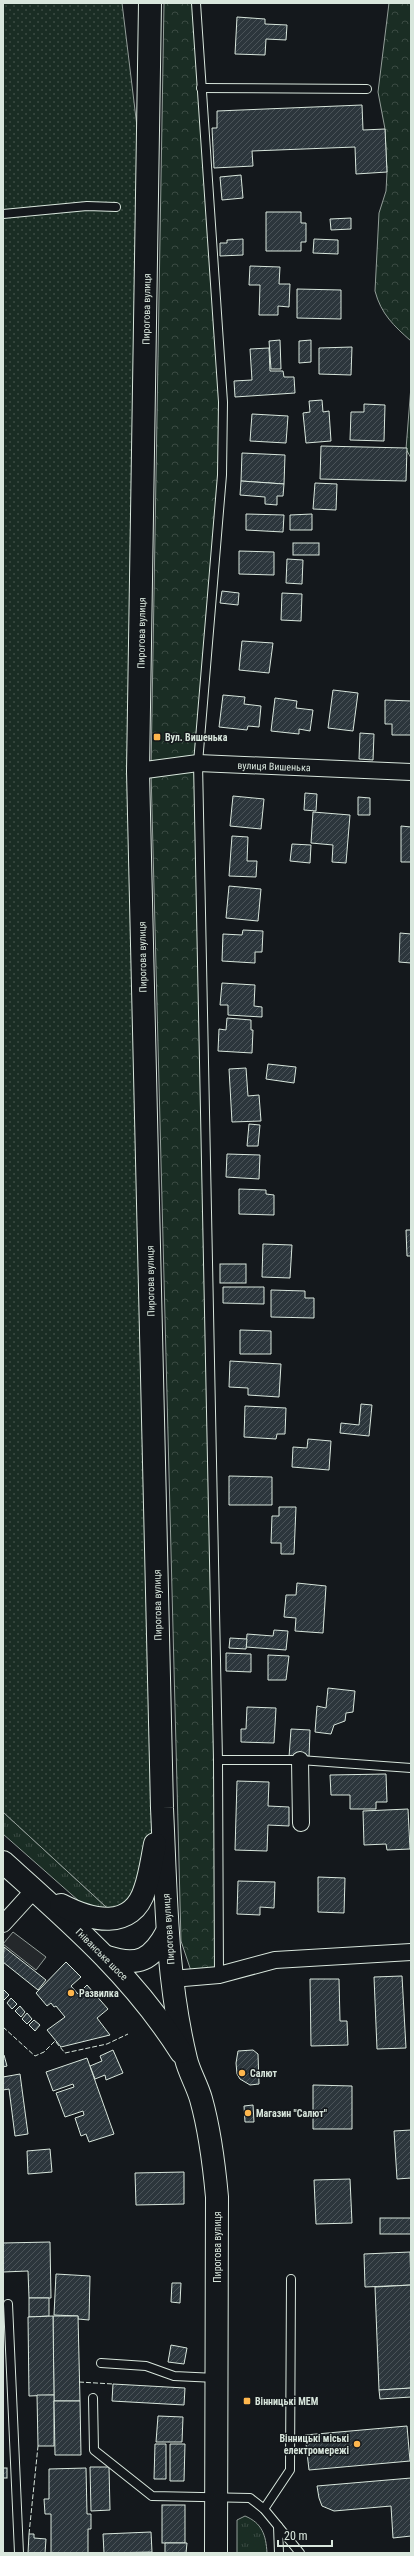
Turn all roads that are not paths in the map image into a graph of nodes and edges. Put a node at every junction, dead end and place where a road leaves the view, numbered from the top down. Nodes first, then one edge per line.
1 (150, 3) edge
2 (196, 3) edge
3 (201, 88) junction
4 (367, 88) dead end
5 (116, 207) dead end
6 (3, 214) edge
7 (198, 764) junction
8 (138, 771) junction
9 (411, 772) edge
10 (218, 1760) junction
11 (300, 1760) junction
12 (411, 1768) edge
13 (162, 1808) junction
14 (301, 1823) dead end
15 (3, 1862) edge
16 (34, 1890) junction
17 (3, 1924) edge
18 (167, 1932) junction
19 (411, 1952) edge
20 (107, 1957) junction
21 (219, 1975) junction
22 (172, 1978) junction
23 (186, 2060) junction
24 (291, 2279) dead end
25 (8, 2304) dead end
26 (101, 2363) dead end
27 (217, 2378) junction
28 (93, 2398) dead end
29 (216, 2497) junction
30 (264, 2509) junction
31 (278, 2526) junction
32 (19, 2553) edge
33 (216, 2553) edge
34 (279, 2553) edge
35 (300, 2553) edge

1 - 8 main road, Пирогова вулиця
2 - 3 lane
3 - 4 lane
3 - 7 lane
5 - 6 lane
7 - 8 street, вулиця Вишенька
7 - 9 street, вулиця Вишенька
7 - 10 lane
8 - 13 main road, Пирогова вулиця
10 - 11 lane
10 - 21 lane
11 - 12 lane
11 - 14 street
13 - 16 main road
13 - 18 main road, Пирогова вулиця
15 - 16 main road, Гніванське шосе
16 - 17 street
16 - 20 main road, Гніванське шосе
18 - 20 main road
18 - 22 main road, Пирогова вулиця
19 - 21 street
20 - 23 main road, Гніванське шосе
21 - 22 street
22 - 23 main road, Пирогова вулиця
23 - 27 main road, Пирогова вулиця
24 - 30 lane
25 - 32 lane
26 - 27 lane
27 - 29 main road, Пирогова вулиця
28 - 29 lane
29 - 30 lane
29 - 33 main road, Пирогова вулиця
30 - 31 lane
31 - 34 lane
31 - 35 lane

